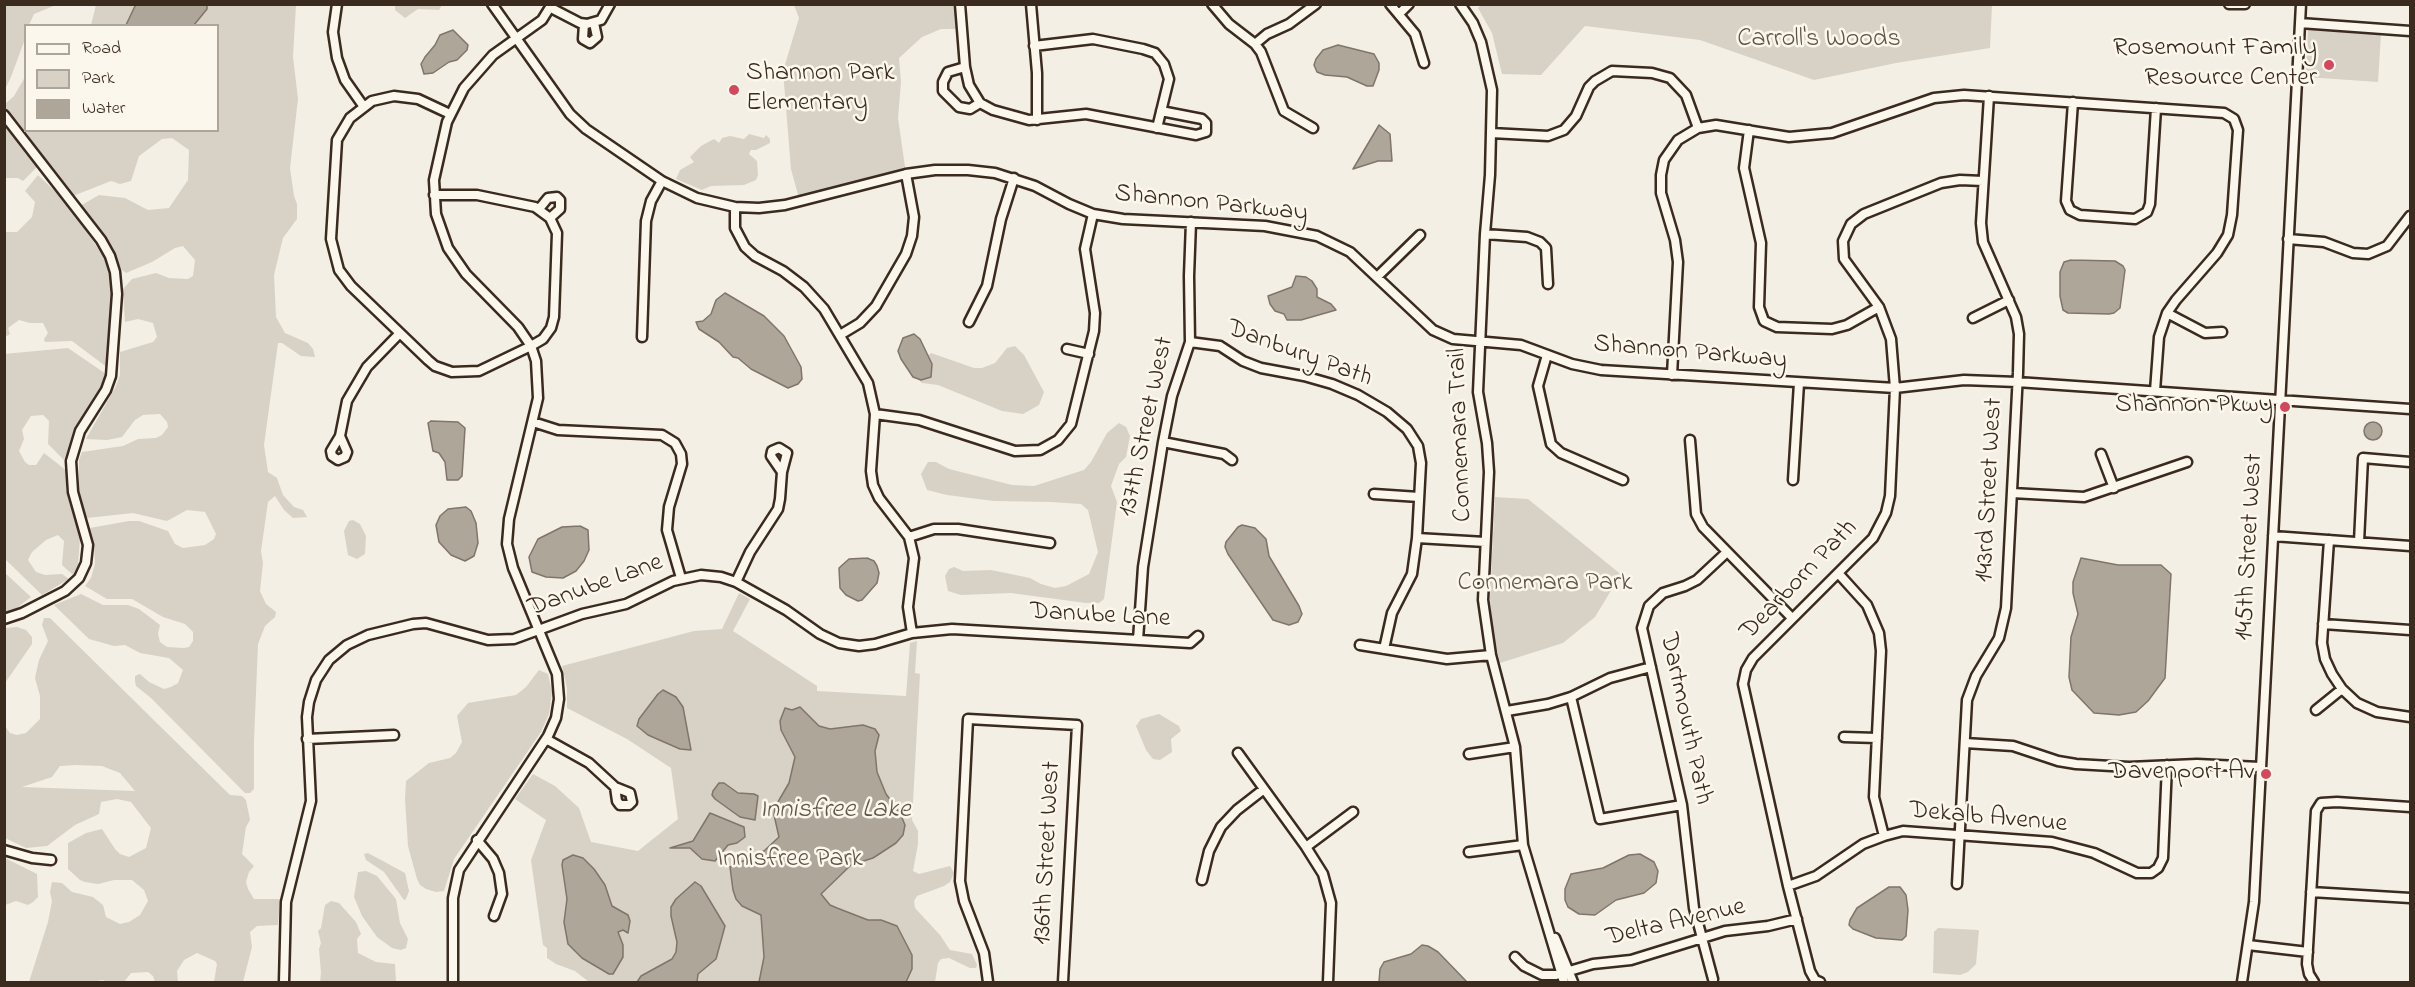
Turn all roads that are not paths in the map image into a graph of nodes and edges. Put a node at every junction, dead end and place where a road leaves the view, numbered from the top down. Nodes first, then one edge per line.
1 (338, 4) edge
2 (492, 4) edge
3 (610, 4) edge
4 (960, 4) edge
5 (1031, 4) edge
6 (1212, 4) edge
7 (1316, 4) edge
8 (1390, 4) edge
9 (1409, 4) edge
10 (1460, 4) edge
11 (2229, 4) edge
12 (2301, 4) edge
13 (2245, 5) edge
14 (551, 6) edge
15 (1399, 14) junction
16 (594, 23) junction
17 (2300, 23) junction
18 (584, 24) junction
19 (2410, 31) edge
20 (517, 39) junction
21 (1255, 44) junction
22 (1034, 46) junction
23 (1424, 63) dead end
24 (965, 67) junction
25 (1989, 96) junction
26 (2073, 102) junction
27 (980, 103) junction
28 (364, 107) junction
29 (2156, 108) junction
30 (1161, 111) junction
31 (450, 114) junction
32 (4, 115) edge
33 (1037, 120) junction
34 (1156, 128) junction
35 (1313, 128) dead end
36 (1698, 128) junction
37 (1749, 130) junction
38 (1491, 133) junction
39 (906, 174) junction
40 (1014, 178) junction
41 (662, 181) junction
42 (1983, 181) junction
43 (434, 195) junction
44 (735, 207) junction
45 (539, 209) junction
46 (1094, 214) junction
47 (2410, 216) edge
48 (550, 218) junction
49 (1191, 222) junction
50 (1485, 234) junction
51 (1420, 235) dead end
52 (2288, 239) junction
53 (1377, 277) junction
54 (1548, 284) dead end
55 (2009, 300) junction
56 (1879, 307) junction
57 (2167, 313) junction
58 (1973, 318) dead end
59 (969, 322) dead end
60 (2222, 332) dead end
61 (400, 333) junction
62 (840, 335) junction
63 (642, 337) dead end
64 (1190, 342) junction
65 (1479, 342) junction
66 (531, 346) junction
67 (1067, 350) dead end
68 (1089, 354) junction
69 (1547, 355) junction
70 (1672, 375) junction
71 (2017, 382) junction
72 (1799, 383) junction
73 (1895, 388) junction
74 (2155, 391) junction
75 (2280, 399) junction
76 (2410, 409) edge
77 (875, 414) junction
78 (533, 422) junction
79 (340, 436) dead end
80 (1690, 441) dead end
81 (1163, 442) junction
82 (2101, 454) dead end
83 (1232, 460) dead end
84 (2187, 462) dead end
85 (2410, 462) edge
86 (782, 472) dead end
87 (1623, 480) dead end
88 (1793, 480) dead end
89 (2114, 488) junction
90 (2012, 493) junction
91 (1374, 494) dead end
92 (1419, 497) junction
93 (2273, 536) junction
94 (909, 537) junction
95 (1417, 538) junction
96 (2329, 540) junction
97 (1485, 542) junction
98 (2359, 542) junction
99 (1050, 543) dead end
100 (2410, 546) edge
101 (1727, 552) junction
102 (1838, 573) junction
103 (681, 578) junction
104 (736, 582) junction
105 (1792, 618) junction
106 (4, 619) edge
107 (2323, 624) junction
108 (539, 630) junction
109 (2410, 630) edge
110 (912, 633) junction
111 (1198, 636) dead end
112 (1138, 640) junction
113 (1360, 645) dead end
114 (1384, 649) junction
115 (1491, 655) junction
116 (1651, 667) junction
117 (2342, 689) junction
118 (1571, 697) junction
119 (2316, 710) dead end
120 (1507, 711) junction
121 (2410, 717) edge
122 (394, 735) dead end
123 (1844, 736) dead end
124 (1876, 738) junction
125 (308, 739) junction
126 (546, 739) junction
127 (1965, 743) junction
128 (1515, 747) junction
129 (1238, 753) dead end
130 (1469, 754) dead end
131 (2167, 765) junction
132 (2260, 767) junction
133 (615, 787) dead end
134 (1264, 789) junction
135 (1682, 805) junction
136 (2410, 807) edge
137 (1353, 813) dead end
138 (1959, 835) junction
139 (1884, 836) junction
140 (477, 840) junction
141 (1523, 845) junction
142 (1306, 847) junction
143 (4, 850) edge
144 (1469, 852) dead end
145 (51, 860) dead end
146 (1203, 880) dead end
147 (1957, 884) dead end
148 (1788, 886) junction
149 (2312, 892) junction
150 (2410, 898) edge
151 (494, 916) dead end
152 (1797, 919) junction
153 (1701, 938) junction
154 (2247, 945) junction
155 (2308, 952) junction
156 (1515, 957) dead end
157 (1565, 975) edge
158 (1713, 979) dead end
159 (284, 982) edge
160 (453, 982) edge
161 (988, 982) edge
162 (1063, 982) edge
163 (1328, 982) edge
164 (1573, 982) edge
165 (1820, 982) edge
166 (2242, 982) edge
167 (2314, 982) edge

1 - 28 street
2 - 20 street, Shannon Parkway
3 - 16 street
4 - 24 street
5 - 22 street
6 - 21 street
7 - 21 street
8 - 15 street
9 - 15 street
10 - 38 street, Connemara Trail
11 - 13 street
12 - 17 street, 145th Street West
14 - 18 street
14 - 20 street
15 - 23 street
16 - 18 street
16 - 18 street
17 - 19 street
17 - 52 street, 145th Street West
20 - 31 street
20 - 41 street, Shannon Parkway
21 - 35 street
22 - 30 street
22 - 33 street
24 - 27 street
24 - 27 street
25 - 26 street
25 - 37 street
25 - 42 street, 143rd Street West
26 - 29 street
26 - 29 street
27 - 33 street
28 - 31 street
28 - 61 street
29 - 57 street
30 - 34 street
30 - 34 street
31 - 43 street
32 - 106 street
33 - 34 street
36 - 37 street
36 - 38 street
36 - 70 street
37 - 56 street
38 - 50 street, Connemara Trail
39 - 40 street, Shannon Parkway
39 - 44 street, Shannon Parkway
39 - 62 street
40 - 46 street, Shannon Parkway
40 - 59 street
41 - 44 street, Shannon Parkway
41 - 63 street
42 - 55 street, 143rd Street West
42 - 56 street, Dearborn Path
43 - 45 street
43 - 66 street
44 - 62 street
45 - 48 street
45 - 48 street
46 - 49 street, Shannon Parkway
46 - 68 street
47 - 52 street
48 - 66 street
49 - 53 street, Shannon Parkway
49 - 64 street, 137th Street West
50 - 54 street
50 - 65 street, Connemara Trail
51 - 53 street
52 - 75 street, 145th Street West
53 - 65 street, Shannon Parkway
55 - 58 street
55 - 71 street, 143rd Street West
56 - 73 street, Dearborn Path
57 - 60 street
57 - 74 street
61 - 66 street
61 - 79 street
62 - 77 street
64 - 81 street, 137th Street West
64 - 92 street, Danbury Path
65 - 69 street, Shannon Parkway
65 - 97 street, Connemara Trail
66 - 78 street
67 - 68 street
68 - 77 street
69 - 70 street, Shannon Parkway
69 - 87 street
70 - 72 street, Shannon Parkway
71 - 73 street, Shannon Parkway
71 - 74 street, Shannon Parkway
71 - 90 street, 143rd Street West
72 - 73 street, Shannon Parkway
72 - 88 street
73 - 102 street, Dearborn Path
74 - 75 street, Shannon Parkway
75 - 76 street, Shannon Parkway
75 - 93 street, 145th Street West
77 - 94 street
78 - 103 street
78 - 108 street
80 - 101 street
81 - 83 street
81 - 112 street, 137th Street West
82 - 89 street
84 - 89 street
85 - 98 street
86 - 104 street
89 - 90 street
90 - 127 street, 143rd Street West
91 - 92 street
92 - 95 street, Danbury Path
93 - 96 street
93 - 132 street, 145th Street West
94 - 99 street
94 - 110 street
95 - 97 street
95 - 114 street, Danbury Path
96 - 98 street
96 - 107 street
97 - 115 street, Connemara Trail
98 - 100 street
101 - 105 street
101 - 116 street, Dartmouth Path
102 - 105 street, Dearborn Path
102 - 124 street
103 - 104 street, Danube Lane
103 - 108 street, Danube Lane
104 - 110 street, Danube Lane
105 - 148 street, Dearborn Path
107 - 109 street
107 - 117 street
108 - 125 street, Danube Lane
108 - 126 street
110 - 112 street, Danube Lane
111 - 112 street, Danube Lane
113 - 114 street
114 - 115 street
115 - 120 street, Connemara Trail
116 - 118 street
116 - 135 street, Dartmouth Path
117 - 119 street
117 - 121 street
118 - 120 street
118 - 135 street
120 - 128 street, Connemara Trail
122 - 125 street
123 - 124 street
124 - 139 street
125 - 159 street, Danube Lane
126 - 133 street
126 - 140 street
127 - 131 street
127 - 138 street, 143rd Street West
128 - 130 street
128 - 141 street, Connemara Trail
129 - 134 street
131 - 132 street
131 - 138 street, Dekalb Avenue
132 - 154 street, 145th Street West
134 - 142 street
134 - 146 street
135 - 153 street, Dartmouth Path
136 - 149 street
137 - 142 street
138 - 139 street, Dekalb Avenue
138 - 147 street, 143rd Street West
139 - 148 street, Dekalb Avenue
140 - 151 street
140 - 160 street
141 - 144 street
141 - 157 street, Connemara Trail
142 - 163 street
143 - 145 street
148 - 152 street, Dearborn Path
149 - 150 street
149 - 155 street
152 - 153 street, Delta Avenue
152 - 165 street, Dearborn Path
153 - 157 street, Delta Avenue
153 - 158 street, Dartmouth Path
154 - 155 street
154 - 166 street, 145th Street West
155 - 167 street
156 - 157 street
157 - 164 street, Connemara Trail
161 - 162 street, 136th Street West

